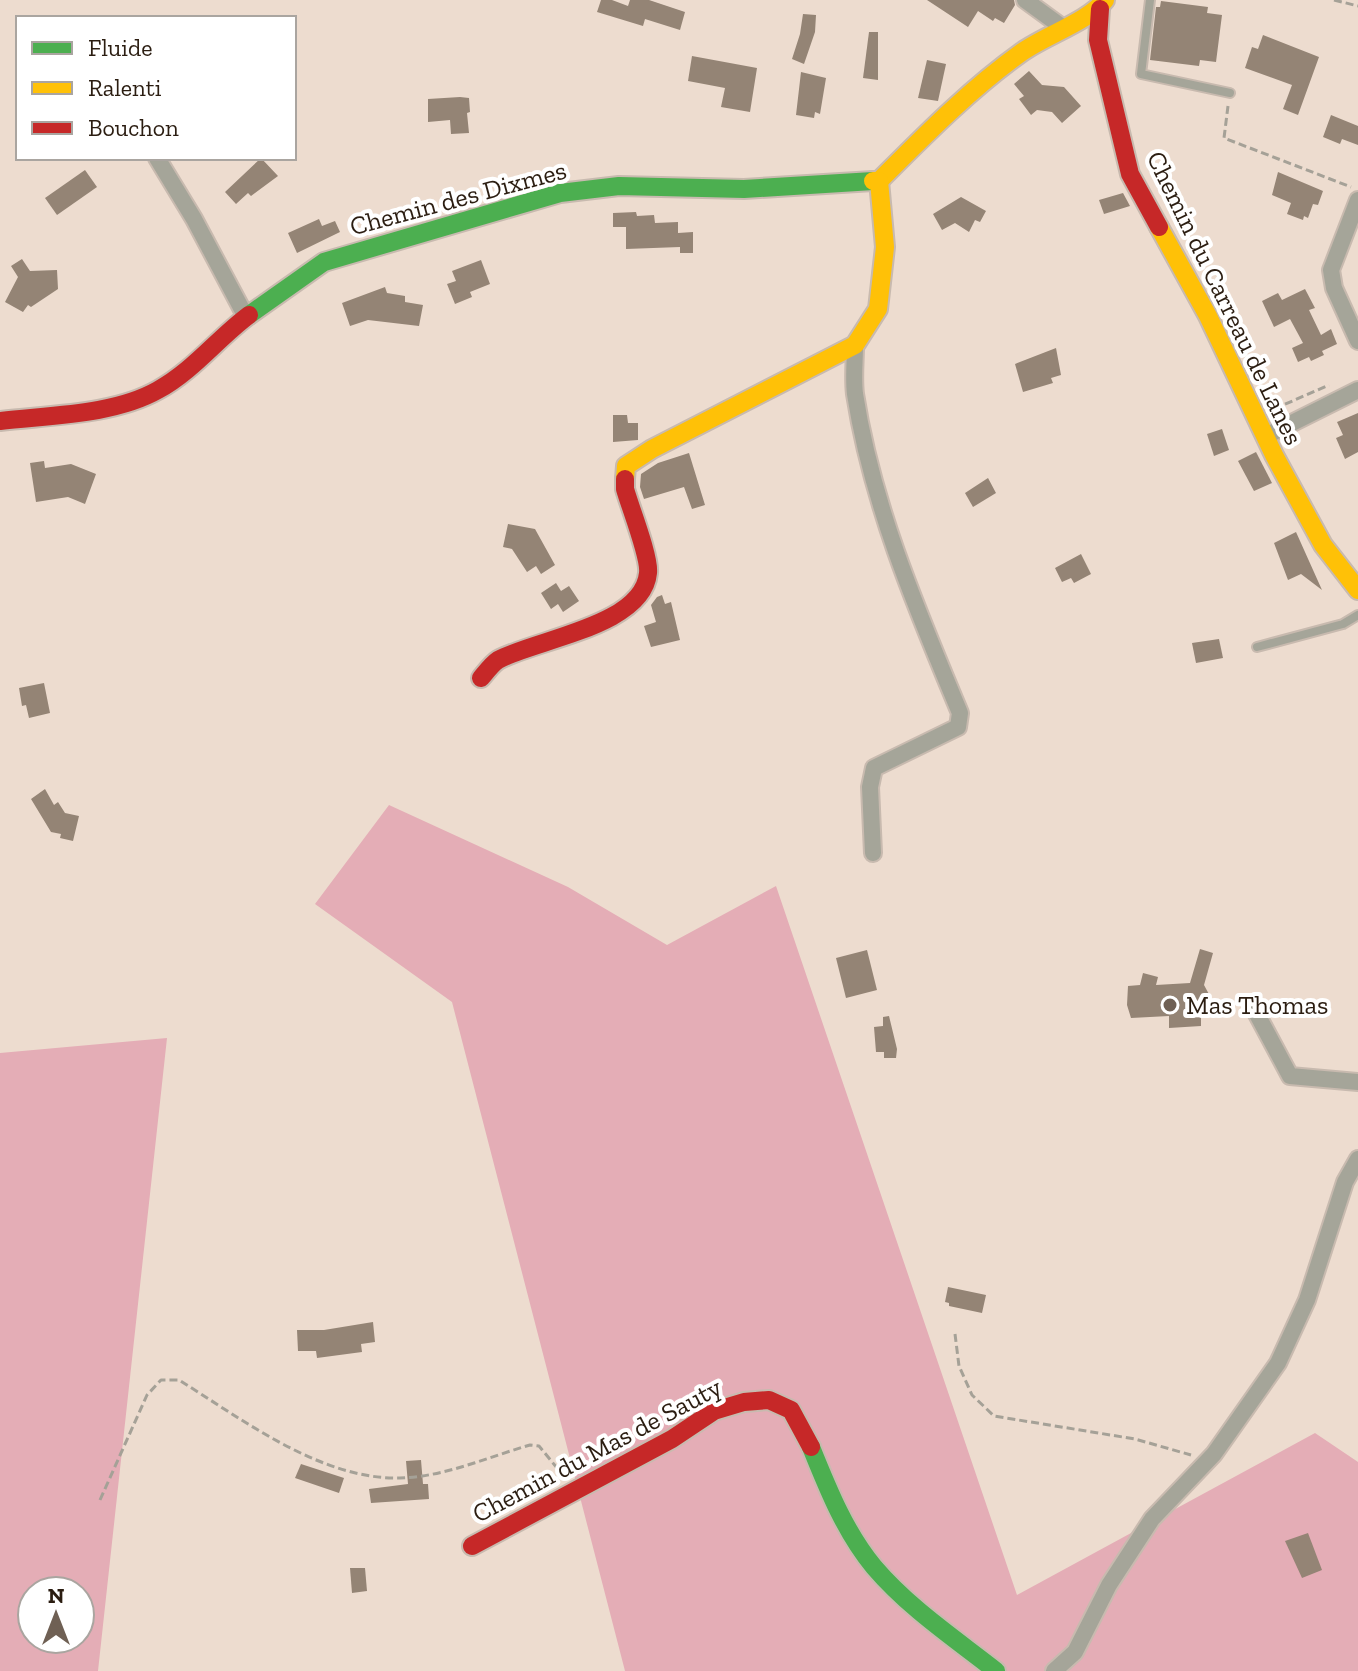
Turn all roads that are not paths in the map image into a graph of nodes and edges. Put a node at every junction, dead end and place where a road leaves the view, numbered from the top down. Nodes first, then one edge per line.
1 (1025, 0) edge
2 (1150, 0) edge
3 (1102, 4) edge
4 (1062, 27) junction
5 (1230, 93) road end
6 (158, 160) edge
7 (879, 181) junction
8 (1358, 200) edge
9 (246, 317) junction
10 (1358, 341) edge
11 (855, 345) junction
12 (1358, 390) edge
13 (0, 421) edge
14 (1266, 436) junction
15 (1358, 590) edge
16 (1358, 615) edge
17 (1257, 647) dead end
18 (481, 678) dead end
19 (873, 853) dead end
20 (1251, 1003) dead end
21 (1358, 1082) edge
22 (1358, 1159) edge
23 (472, 1546) dead end
24 (990, 1670) edge
25 (1054, 1671) edge

1 - 4 street
2 - 5 lane
3 - 4 street
3 - 14 street, Chemin du Carreau de Lanes
4 - 7 street
6 - 9 street
7 - 9 street, Chemin des Dixmes
7 - 11 street
8 - 10 street
9 - 13 street, Chemin des Dixmes
11 - 18 street
11 - 19 street
12 - 14 street
14 - 15 street, Chemin du Carreau de Lanes
16 - 17 lane
20 - 21 street
22 - 25 street
23 - 24 street, Chemin du Mas de Sauty

